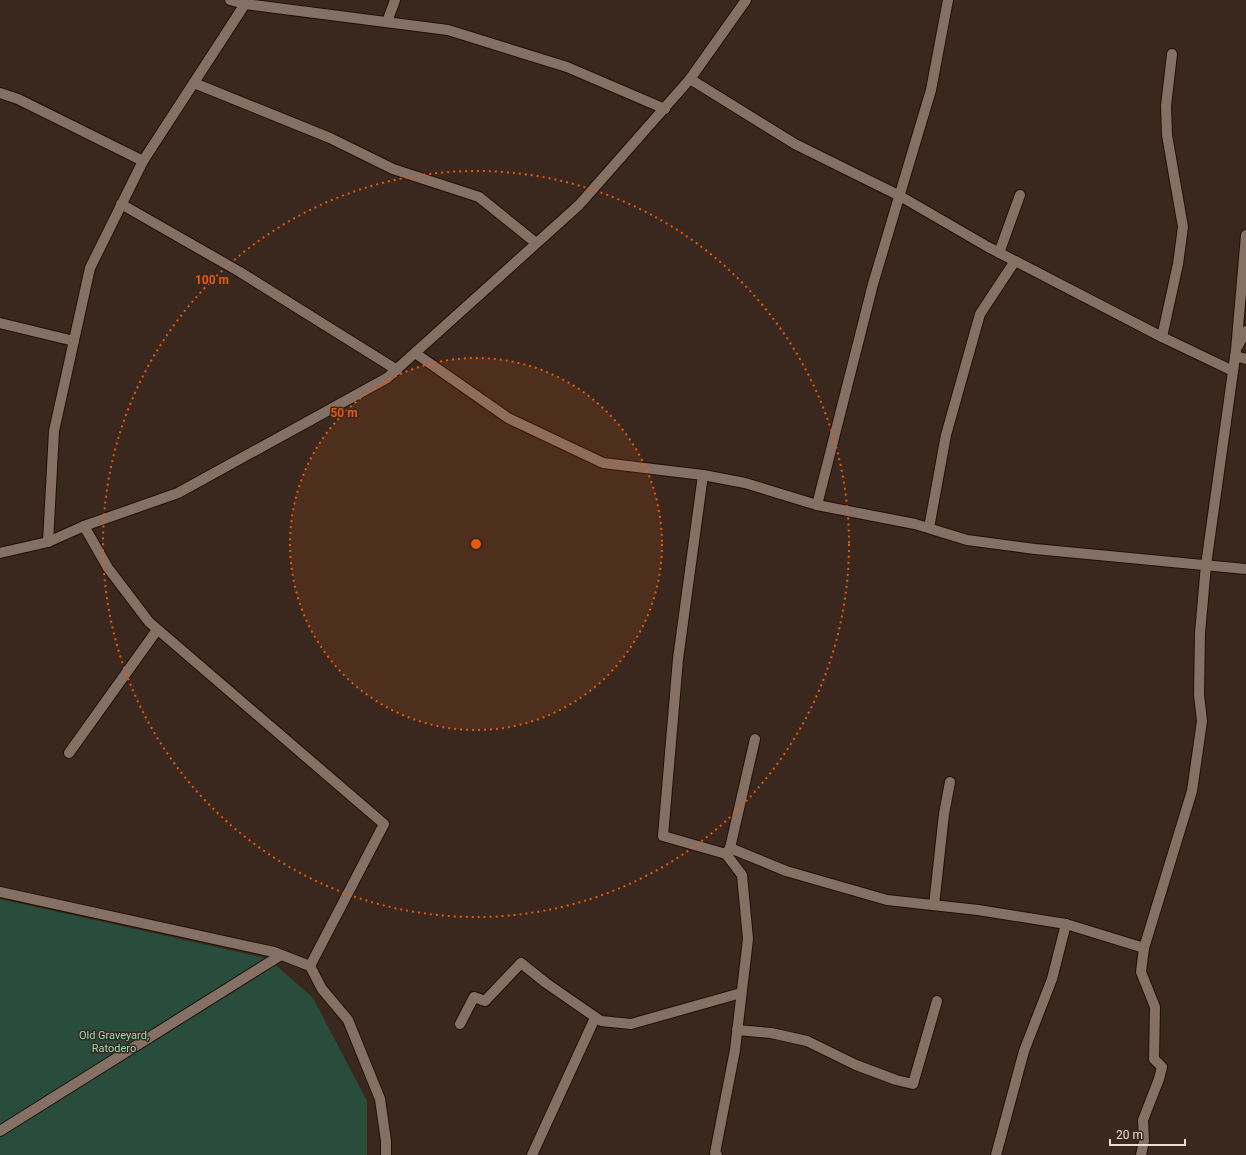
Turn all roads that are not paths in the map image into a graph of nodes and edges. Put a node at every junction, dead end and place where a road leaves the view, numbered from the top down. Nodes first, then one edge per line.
1 (230, 0) edge
2 (395, 0) edge
3 (746, 0) edge
4 (948, 0) edge
5 (245, 4) junction
6 (387, 22) junction
7 (1172, 54) dead end
8 (690, 79) junction
9 (194, 83) junction
10 (0, 93) edge
11 (665, 109) junction
12 (143, 161) junction
13 (1020, 195) dead end
14 (900, 196) junction
15 (121, 204) junction
16 (1246, 235) edge
17 (536, 243) junction
18 (999, 253) junction
19 (1015, 261) junction
20 (0, 323) edge
21 (1246, 331) edge
22 (1162, 337) junction
23 (74, 341) junction
24 (415, 353) junction
25 (1235, 353) junction
26 (1246, 360) edge
27 (397, 370) junction
28 (1233, 371) junction
29 (703, 475) junction
30 (817, 505) junction
31 (84, 526) junction
32 (929, 528) junction
33 (48, 542) junction
34 (0, 553) edge
35 (1206, 565) junction
36 (1246, 569) edge
37 (157, 630) junction
38 (755, 740) dead end
39 (69, 753) dead end
40 (950, 782) dead end
41 (728, 851) junction
42 (0, 892) edge
43 (934, 905) junction
44 (1066, 924) junction
45 (1144, 948) junction
46 (281, 955) junction
47 (310, 966) junction
48 (741, 994) junction
49 (937, 1001) dead end
50 (595, 1018) junction
51 (460, 1024) dead end
52 (737, 1030) junction
53 (0, 1131) edge
54 (714, 1154) edge
55 (386, 1155) edge
56 (532, 1155) edge
57 (996, 1155) edge
58 (1141, 1155) edge

1 - 5 street
2 - 6 street
3 - 8 street
4 - 14 street
5 - 6 street
5 - 9 street
6 - 11 street
7 - 22 street
8 - 11 street
8 - 14 street
9 - 12 street
9 - 17 street
10 - 12 street
11 - 17 street
12 - 15 street
13 - 18 street
14 - 18 street
14 - 30 street
15 - 23 street
15 - 27 street
16 - 25 street
17 - 24 street
18 - 19 street
19 - 22 street
19 - 32 street
20 - 23 street
21 - 25 street
22 - 28 street
23 - 33 street
24 - 27 street
24 - 29 street
25 - 26 street
25 - 28 street
27 - 31 street
28 - 35 street
29 - 30 street
29 - 41 street
30 - 32 street
31 - 33 street
31 - 37 street
32 - 35 street
33 - 34 street
35 - 36 street
35 - 45 street
37 - 39 street
37 - 47 street
38 - 41 street
40 - 43 street
41 - 43 street
41 - 48 street
42 - 46 street
43 - 44 street
44 - 45 street
44 - 57 street
45 - 58 street
46 - 47 street
46 - 53 street
47 - 55 street
48 - 50 street
48 - 52 street
49 - 52 street
50 - 51 street
50 - 56 street
52 - 54 street

